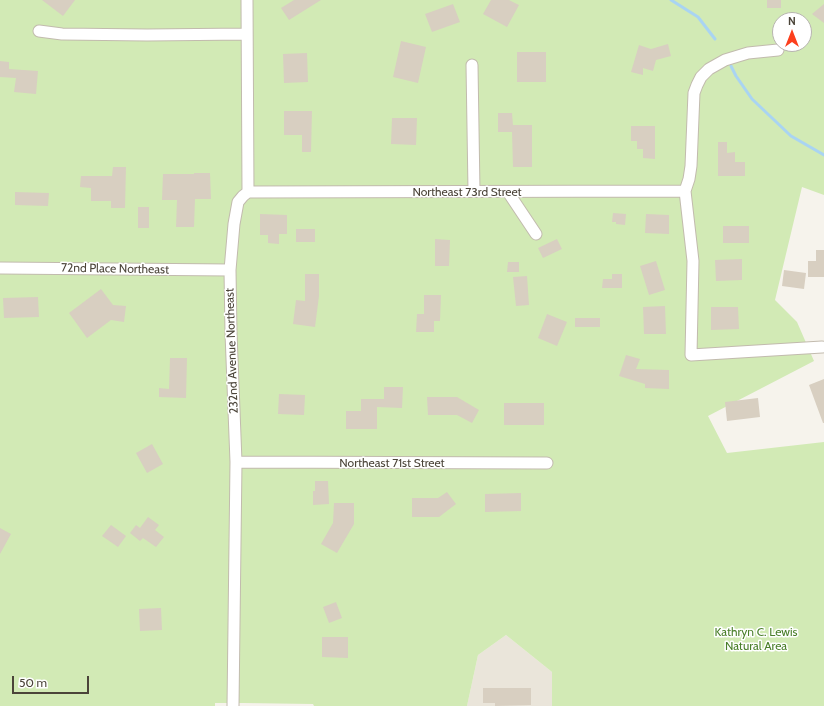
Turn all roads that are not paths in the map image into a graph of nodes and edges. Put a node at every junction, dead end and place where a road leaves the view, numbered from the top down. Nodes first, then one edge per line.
1 (247, 0) edge
2 (39, 31) dead end
3 (247, 34) junction
4 (772, 51) edge
5 (472, 65) dead end
6 (686, 191) junction
7 (248, 192) junction
8 (474, 192) junction
9 (508, 192) junction
10 (536, 234) dead end
11 (0, 268) edge
12 (230, 270) junction
13 (822, 347) dead end
14 (236, 462) junction
15 (547, 463) dead end
16 (233, 706) edge

1 - 3 street
2 - 3 street
3 - 7 street
4 - 6 street
5 - 8 street
6 - 9 street, Northeast 73rd Street
6 - 13 street
7 - 8 street, Northeast 73rd Street
7 - 12 street, 232nd Avenue Northeast
8 - 9 street, Northeast 73rd Street
9 - 10 street
11 - 12 street, 72nd Place Northeast
12 - 14 street, 232nd Avenue Northeast
14 - 15 street, Northeast 71st Street
14 - 16 street, 232nd Avenue Northeast

